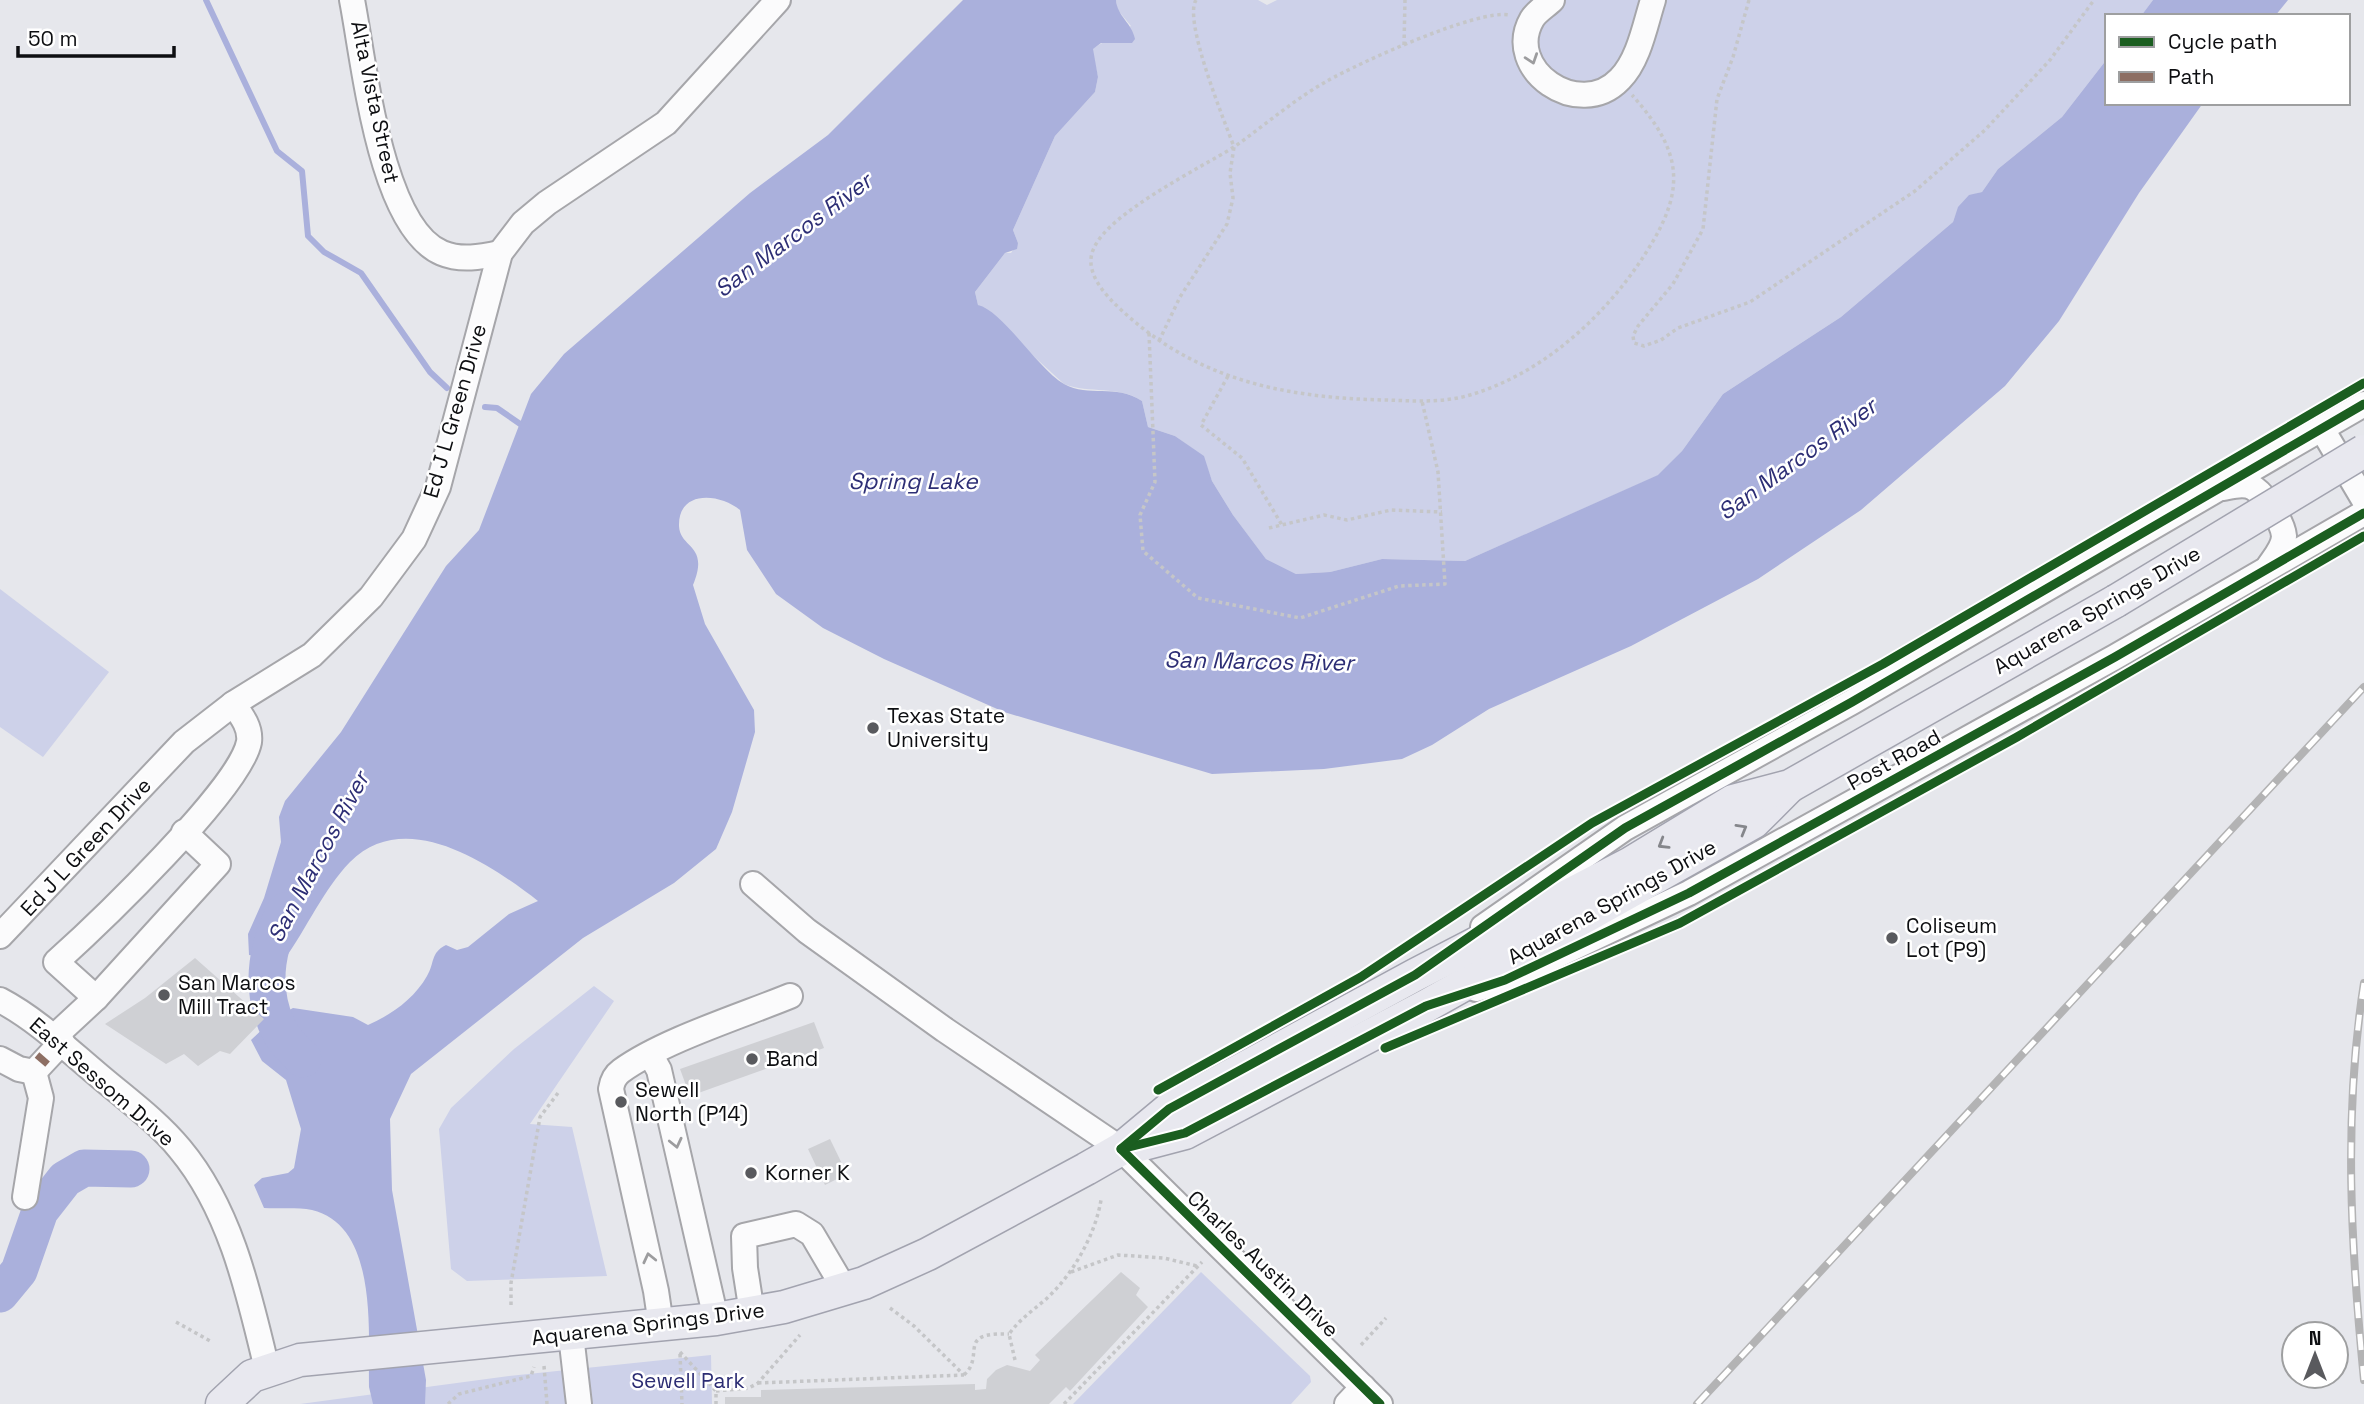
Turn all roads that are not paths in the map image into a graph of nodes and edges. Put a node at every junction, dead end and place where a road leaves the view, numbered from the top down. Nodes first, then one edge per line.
1 (352, 0) edge
2 (778, 0) edge
3 (1552, 0) edge
4 (1653, 0) edge
5 (500, 254) junction
6 (2364, 404) edge
7 (2322, 429) junction
8 (2364, 452) edge
9 (2218, 489) junction
10 (2364, 500) edge
11 (2364, 513) edge
12 (2269, 566) junction
13 (233, 704) junction
14 (1790, 786) junction
15 (184, 832) junction
16 (753, 884) dead end
17 (0, 936) edge
18 (1415, 975) junction
19 (790, 996) dead end
20 (96, 998) junction
21 (0, 1000) edge
22 (1426, 1006) junction
23 (58, 1039) junction
24 (650, 1054) junction
25 (0, 1059) edge
26 (34, 1072) junction
27 (1121, 1149) junction
28 (25, 1196) dead end
29 (845, 1290) junction
30 (752, 1313) junction
31 (716, 1320) junction
32 (661, 1325) junction
33 (571, 1335) junction
34 (267, 1369) junction
35 (1364, 1398) edge
36 (222, 1404) edge
37 (579, 1404) edge

1 - 5 street, Alta Vista Street
2 - 5 street, Ed J L Green Drive
3 -> 4 street
5 - 13 street, Ed J L Green Drive
6 - 7 street
7 - 9 street
7 - 10 street
8 - 14 main road, Aquarena Springs Drive, bridge
9 - 12 street
9 - 18 street
11 - 12 street, Post Road
12 - 22 street, Post Road
13 - 15 street
13 - 17 street, Ed J L Green Drive
14 -> 18 main road, Aquarena Springs Drive
22 -> 14 main road, Aquarena Springs Drive
15 - 20 street
15 - 20 street
16 - 27 street, Charles Austin Drive
18 - 27 main road, Aquarena Springs Drive
19 - 24 street
20 - 23 street
21 - 23 street, East Sessom Drive
22 - 27 main road, Aquarena Springs Drive
23 - 26 street
23 - 34 street, East Sessom Drive
24 -> 31 street
32 -> 24 street
25 - 26 street
26 - 28 street
27 - 29 main road, Aquarena Springs Drive
27 - 35 street, Charles Austin Drive
29 - 30 main road, Aquarena Springs Drive
29 - 30 street
30 - 31 main road, Aquarena Springs Drive
31 - 32 main road, Aquarena Springs Drive
32 - 33 main road, Aquarena Springs Drive
33 - 34 main road, Aquarena Springs Drive
33 - 37 street
34 - 36 main road

